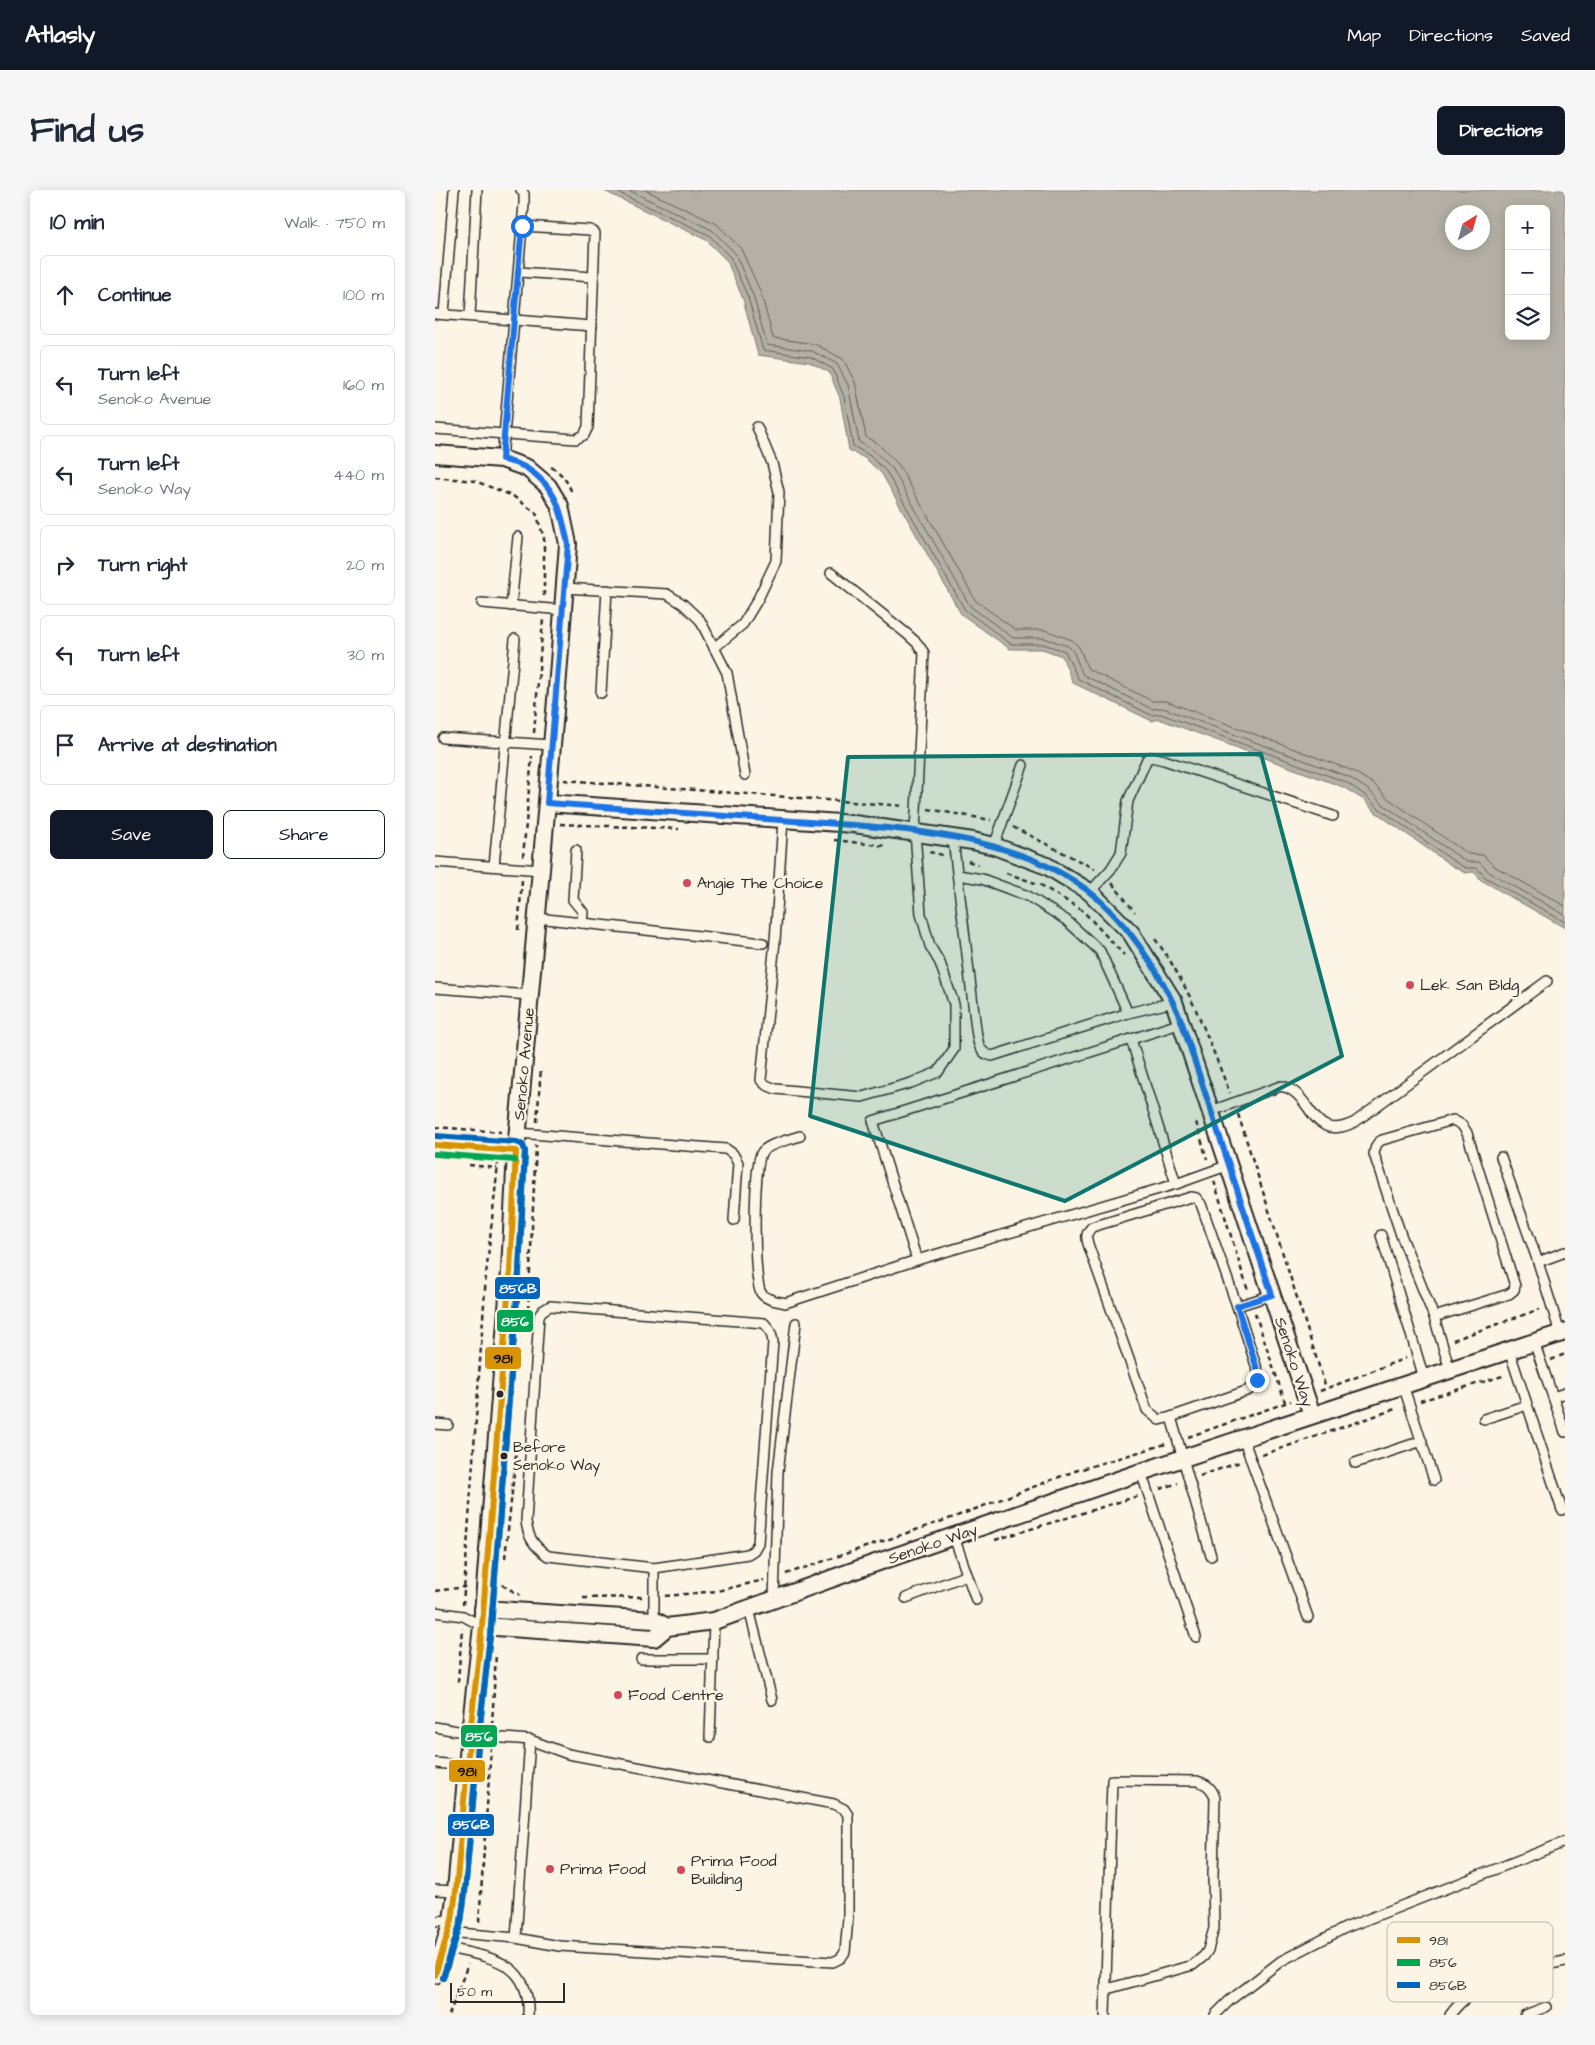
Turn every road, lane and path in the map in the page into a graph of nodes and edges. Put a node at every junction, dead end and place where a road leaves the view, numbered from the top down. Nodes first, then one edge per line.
1 (454, 190) edge
2 (477, 190) edge
3 (521, 190) edge
4 (522, 226) junction
5 (519, 272) junction
6 (593, 277) junction
7 (439, 314) edge
8 (470, 316) junction
9 (514, 320) junction
10 (592, 326) junction
11 (757, 426) dead end
12 (435, 429) edge
13 (504, 434) junction
14 (435, 454) edge
15 (502, 459) junction
16 (435, 477) edge
17 (518, 536) dead end
18 (831, 573) dead end
19 (565, 588) junction
20 (607, 590) junction
21 (482, 603) dead end
22 (511, 606) junction
23 (544, 609) junction
24 (563, 610) junction
25 (515, 639) dead end
26 (714, 648) junction
27 (601, 693) dead end
28 (443, 738) dead end
29 (505, 742) junction
30 (533, 744) junction
31 (551, 745) junction
32 (1023, 765) dead end
33 (745, 775) dead end
34 (562, 780) dead end
35 (547, 803) junction
36 (916, 807) junction
37 (1333, 816) dead end
38 (783, 820) junction
39 (1003, 822) junction
40 (559, 824) dead end
41 (685, 830) dead end
42 (915, 832) junction
43 (953, 838) junction
44 (994, 846) junction
45 (576, 850) dead end
46 (435, 862) edge
47 (494, 866) junction
48 (522, 868) junction
49 (541, 870) junction
50 (958, 875) junction
51 (1106, 875) junction
52 (1090, 892) junction
53 (1136, 914) dead end
54 (537, 918) junction
55 (582, 923) junction
56 (518, 936) dead end
57 (1154, 938) dead end
58 (763, 943) dead end
59 (1547, 981) dead end
60 (435, 988) edge
61 (530, 995) junction
62 (1174, 1002) junction
63 (1128, 1013) junction
64 (1182, 1023) junction
65 (1131, 1039) junction
66 (1234, 1102) junction
67 (1211, 1110) junction
68 (435, 1127) edge
69 (518, 1132) junction
70 (800, 1136) dead end
71 (536, 1143) dead end
72 (435, 1145) edge
73 (499, 1150) junction
74 (516, 1151) junction
75 (1501, 1157) dead end
76 (1229, 1165) junction
77 (1176, 1184) junction
78 (734, 1220) dead end
79 (1381, 1235) dead end
80 (1565, 1252) edge
81 (917, 1260) junction
82 (1538, 1262) junction
83 (1272, 1295) junction
84 (1551, 1305) junction
85 (1237, 1306) junction
86 (528, 1311) dead end
87 (1434, 1317) junction
88 (797, 1323) dead end
89 (1563, 1332) edge
90 (1534, 1342) junction
91 (1443, 1344) junction
92 (1509, 1350) junction
93 (1417, 1354) junction
94 (1450, 1370) junction
95 (1424, 1378) junction
96 (1403, 1385) junction
97 (1326, 1388) junction
98 (1565, 1393) edge
99 (1306, 1396) junction
100 (1553, 1397) junction
101 (1527, 1404) junction
102 (1312, 1415) junction
103 (1171, 1417) junction
104 (1484, 1419) dead end
105 (435, 1424) edge
106 (448, 1425) dead end
107 (1565, 1432) edge
108 (518, 1437) dead end
109 (1243, 1438) junction
110 (1178, 1440) junction
111 (1422, 1441) junction
112 (1183, 1458) junction
113 (1355, 1463) dead end
114 (1141, 1472) junction
115 (1435, 1480) dead end
116 (1562, 1510) dead end
117 (954, 1537) junction
118 (1211, 1556) dead end
119 (504, 1565) dead end
120 (654, 1568) junction
121 (967, 1575) junction
122 (775, 1578) junction
123 (465, 1587) junction
124 (435, 1591) edge
125 (521, 1595) dead end
126 (653, 1597) junction
127 (576, 1598) dead end
128 (906, 1598) dead end
129 (976, 1600) dead end
130 (774, 1601) junction
131 (749, 1609) junction
132 (491, 1610) junction
133 (435, 1612) edge
134 (463, 1616) junction
135 (1308, 1617) dead end
136 (714, 1621) junction
137 (661, 1623) junction
138 (490, 1627) junction
139 (1196, 1637) dead end
140 (641, 1659) dead end
141 (713, 1659) junction
142 (458, 1684) dead end
143 (772, 1700) dead end
144 (435, 1727) edge
145 (470, 1733) junction
146 (491, 1737) junction
147 (710, 1737) dead end
148 (530, 1740) junction
149 (435, 1763) edge
150 (468, 1766) junction
151 (1565, 1842) edge
152 (435, 1890) edge
153 (456, 1891) junction
154 (435, 1920) edge
155 (448, 1933) junction
156 (478, 1936) junction
157 (516, 1938) junction
158 (472, 1954) junction
159 (435, 1974) edge
160 (1107, 1989) junction
161 (1462, 2002) edge
162 (1546, 2007) dead end
163 (449, 2015) edge
164 (528, 2015) edge
165 (1105, 2015) edge
166 (1215, 2015) edge
167 (1449, 2015) edge
168 (1525, 2015) edge

1 - 7 lane
2 - 8 lane
3 - 4 lane
4 - 5 lane
4 - 6 lane
5 - 6 lane
5 - 9 lane
6 - 10 lane
7 - 8 lane
8 - 9 lane
9 - 10 lane
9 - 13 lane
10 - 13 lane
11 - 26 lane
12 - 13 lane
13 - 15 lane
14 - 15 street, Senoko Avenue
15 - 19 street, Senoko Avenue
16 - 23 path
17 - 22 lane
18 - 36 lane
19 - 20 lane
19 - 24 street, Senoko Avenue
20 - 26 lane
20 - 27 lane
21 - 22 lane
22 - 23 lane
23 - 24 lane
23 - 30 path
24 - 31 street, Senoko Avenue
25 - 29 lane
26 - 33 lane
28 - 29 lane
29 - 30 lane
29 - 47 lane
30 - 31 lane
30 - 48 path
31 - 35 street, Senoko Avenue
32 - 39 lane
34 - 36 path
35 - 38 street, Senoko Way
35 - 49 street, Senoko Avenue
36 - 39 path
36 - 42 lane
37 - 51 lane
38 - 42 street, Senoko Way
38 - 42 lane
39 - 44 lane
39 - 51 path
40 - 41 path
42 - 43 street, Senoko Way
43 - 44 street, Senoko Way
43 - 50 lane
44 - 52 street, Senoko Way
45 - 55 lane
46 - 47 lane
47 - 48 lane
48 - 49 lane
48 - 56 path
49 - 54 street, Senoko Avenue
50 - 63 lane
50 - 63 lane
51 - 52 lane
51 - 53 path
52 - 62 street, Senoko Way
54 - 55 lane
54 - 61 street, Senoko Avenue
55 - 58 lane
57 - 66 path
59 - 66 lane
60 - 61 lane
61 - 69 street, Senoko Avenue
62 - 63 lane
62 - 64 street, Senoko Way
64 - 65 lane
64 - 67 street, Senoko Way
65 - 77 lane
65 - 81 lane
66 - 67 lane
66 - 97 path
67 - 76 street, Senoko Way
68 - 73 path
69 - 74 street, Senoko Avenue
69 - 78 lane
70 - 81 lane
71 - 86 path
72 - 73 street
73 - 74 street
73 - 123 path
74 - 132 street, Senoko Avenue
75 - 82 lane
76 - 77 lane
76 - 83 street, Senoko Way
77 - 81 lane
79 - 93 lane
80 - 82 lane
82 - 84 lane
83 - 85 lane
83 - 99 street, Senoko Way
84 - 89 lane
84 - 91 path
85 - 103 lane
85 - 103 lane
87 - 87 lane
87 - 91 lane
88 - 122 lane
89 - 90 street, Senoko Way
90 - 92 street, Senoko Way
90 - 100 lane
91 - 94 lane
92 - 94 street, Senoko Way
92 - 101 lane
93 - 95 lane
93 - 97 path
94 - 95 street, Senoko Way
95 - 96 street, Senoko Way
96 - 102 street, Senoko Way
96 - 111 lane
97 - 99 path
98 - 100 lane
99 - 102 street, Senoko Way
99 - 110 path
100 - 107 lane
101 - 104 lane
101 - 116 lane
102 - 109 street, Senoko Way
103 - 110 lane
105 - 106 lane
108 - 119 path
109 - 112 street, Senoko Way
109 - 135 lane
110 - 112 lane
110 - 122 path
111 - 113 lane
111 - 115 lane
112 - 114 street, Senoko Way
112 - 118 lane
114 - 117 street, Senoko Way
114 - 139 lane
117 - 121 lane
117 - 130 street, Senoko Way
120 - 120 lane
120 - 126 lane
121 - 128 lane
121 - 129 lane
122 - 126 path
122 - 130 lane
123 - 124 path
123 - 134 path
125 - 132 path
126 - 127 path
126 - 137 lane
130 - 131 street, Senoko Way
131 - 136 street, Senoko Way
131 - 143 lane
132 - 134 lane, Senoko Way
132 - 137 street, Senoko Way
132 - 138 street, Senoko Avenue
133 - 134 lane, Senoko Way
134 - 138 lane, Senoko Way
134 - 142 path
136 - 137 street, Senoko Way
136 - 141 lane
137 - 138 street, Senoko Way
138 - 145 street, Senoko Avenue
138 - 146 path
140 - 141 lane
141 - 147 lane
144 - 145 lane
145 - 146 lane
145 - 150 street, Senoko Avenue
146 - 148 lane
146 - 156 path
148 - 157 lane
148 - 157 lane
149 - 150 lane
150 - 153 street, Senoko Avenue
151 - 166 lane
152 - 153 lane
153 - 155 street, Senoko Avenue
154 - 155 lane
155 - 156 lane
155 - 158 lane
155 - 159 street, Senoko Avenue
156 - 157 lane
158 - 163 path
158 - 164 lane
160 - 160 lane
160 - 165 lane
161 - 167 lane
162 - 168 lane

